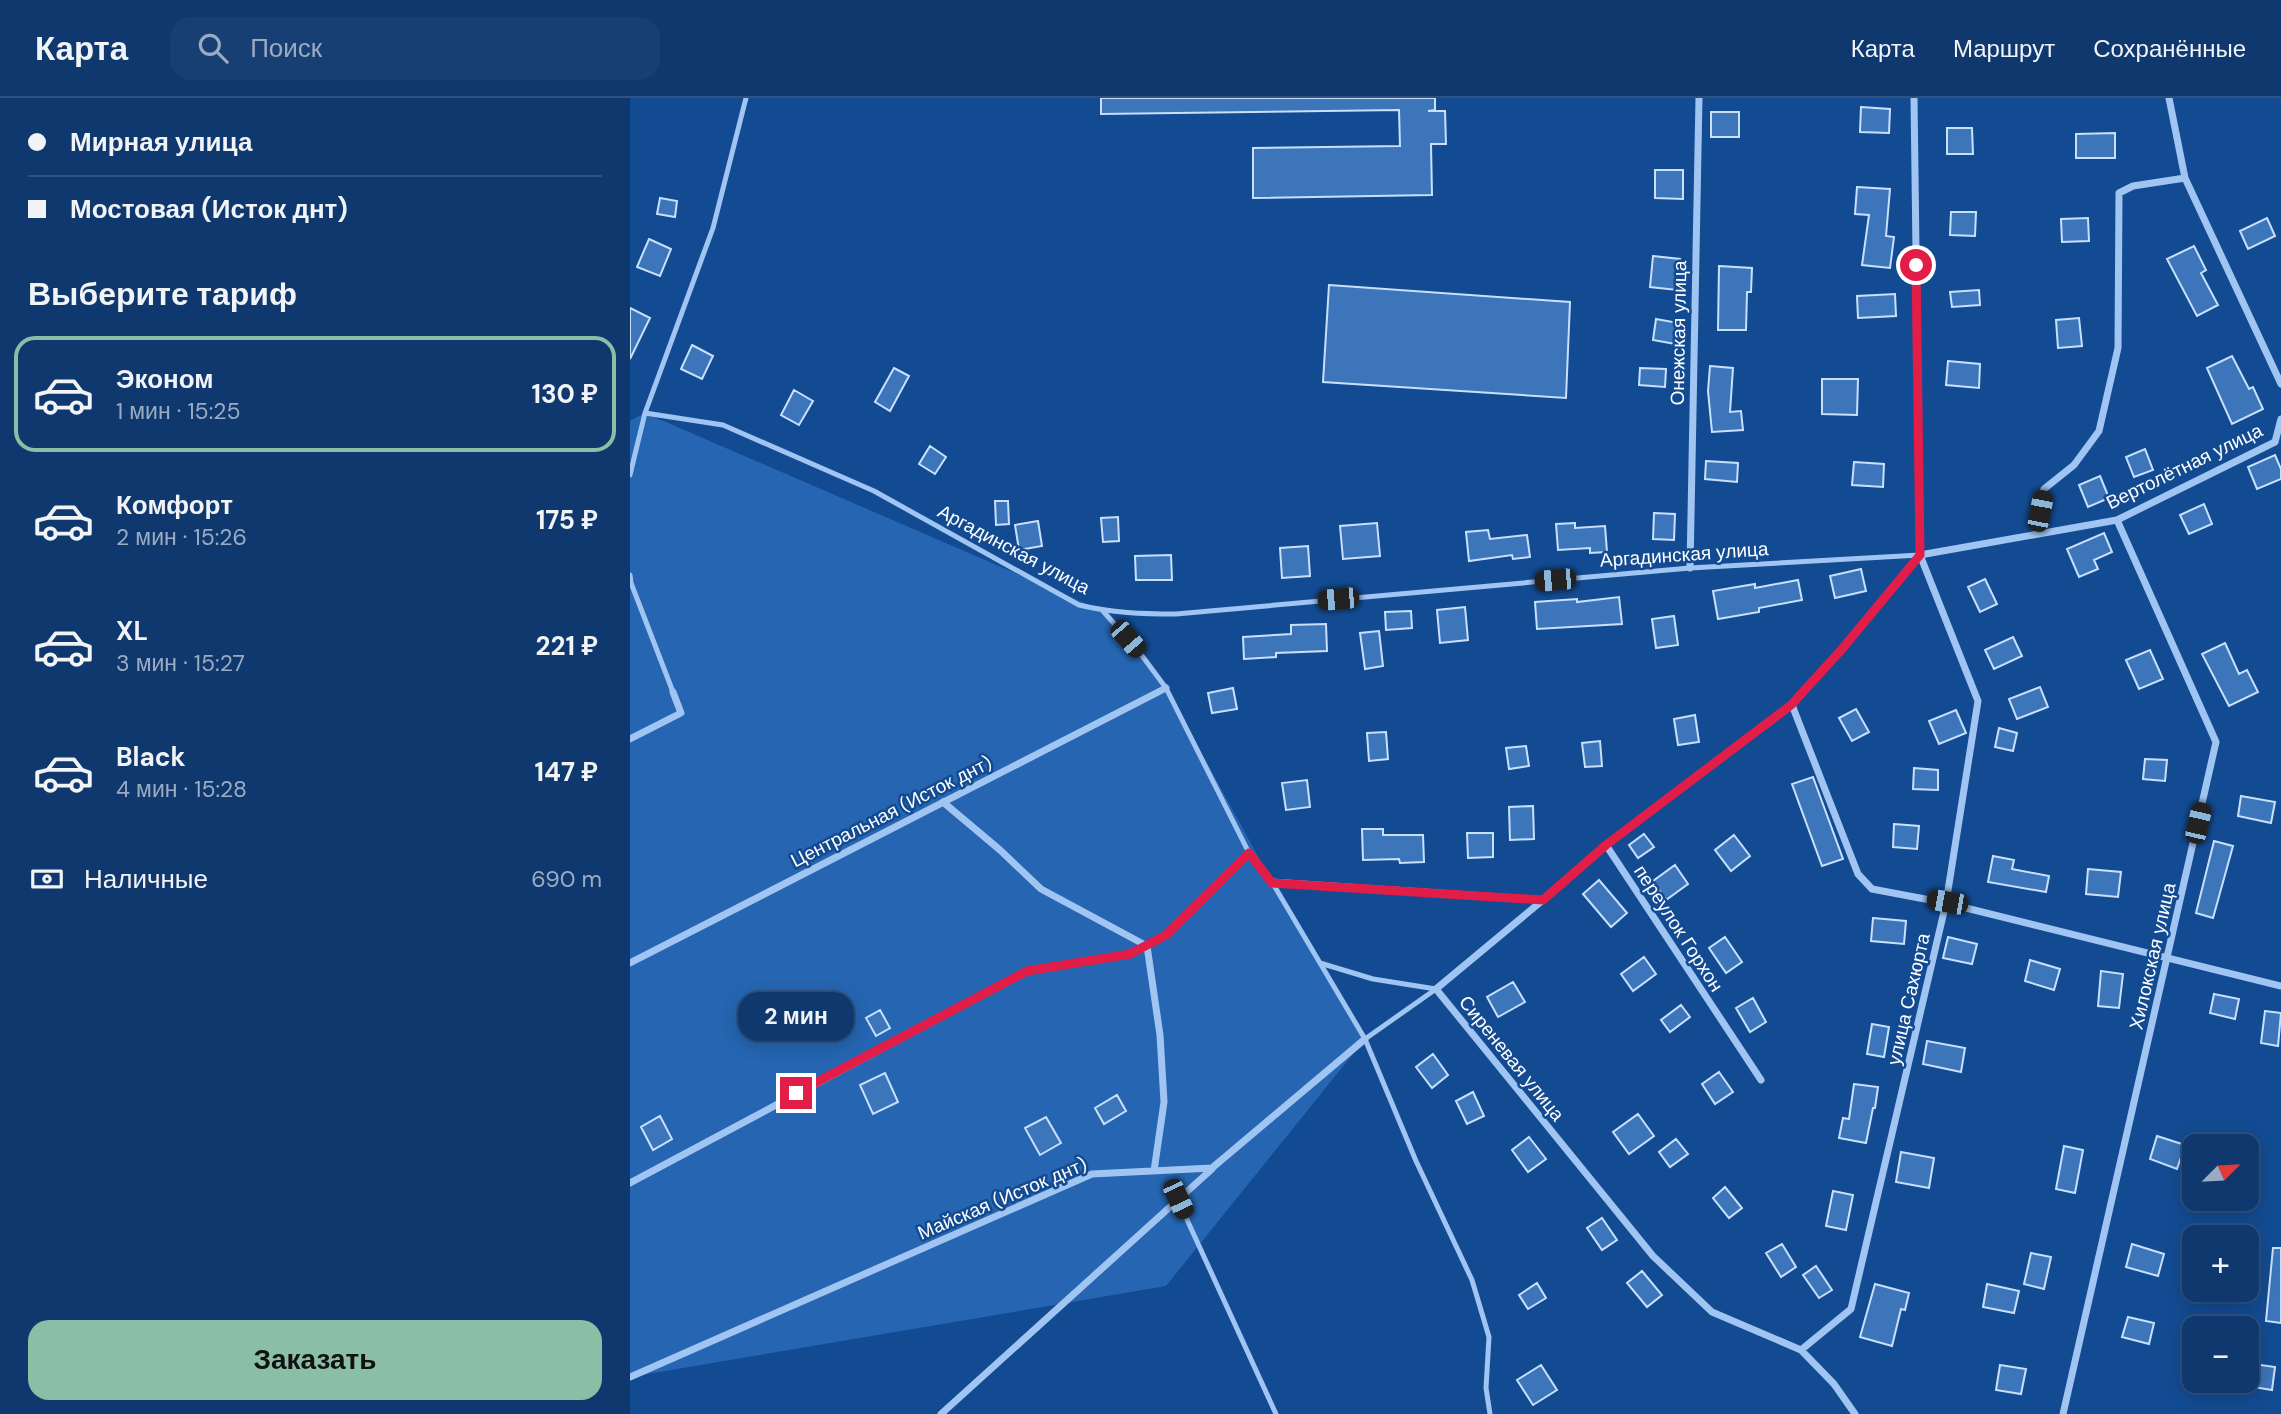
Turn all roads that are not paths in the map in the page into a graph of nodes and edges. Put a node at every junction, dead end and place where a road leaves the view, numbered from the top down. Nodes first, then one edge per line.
1 (747, 98) edge
2 (1699, 98) edge
3 (1914, 98) edge
4 (2169, 98) edge
5 (2185, 178) junction
6 (2281, 384) edge
7 (645, 413) junction
8 (2281, 419) edge
9 (630, 475) edge
10 (2117, 520) junction
11 (2036, 534) junction
12 (1920, 555) junction
13 (1690, 568) junction
14 (630, 575) edge
15 (631, 583) edge
16 (1103, 611) junction
17 (1166, 688) junction
18 (673, 692) joint
19 (1791, 705) junction
20 (630, 739) edge
21 (943, 802) junction
22 (1606, 845) junction
23 (1249, 853) junction
24 (1272, 883) junction
25 (1543, 900) junction
26 (1947, 902) junction
27 (1147, 946) junction
28 (2168, 959) junction
29 (630, 963) edge
30 (1321, 963) junction
31 (2281, 986) edge
32 (1436, 989) junction
33 (1365, 1039) junction
34 (1760, 1080) dead end
35 (1212, 1168) junction
36 (1154, 1171) junction
37 (630, 1183) edge
38 (1178, 1199) junction
39 (1801, 1350) junction
40 (630, 1377) edge
41 (941, 1414) edge
42 (1276, 1414) edge
43 (1490, 1414) edge
44 (1855, 1414) edge
45 (2063, 1414) edge

1 - 7 lane
2 - 13 street, Онежская улица
3 - 12 street
4 - 5 street
5 - 6 street
5 - 11 street
7 - 9 lane
7 - 16 lane, Аргадинская улица
8 - 10 street, Вертолётная улица
10 - 11 street, Вертолётная улица
10 - 28 street, Хилокская улица
11 - 12 street, Вертолётная улица
12 - 13 lane, Аргадинская улица
12 - 19 street
12 - 26 street, улица Сахюрта
13 - 16 lane, Аргадинская улица
14 - 15 lane
15 - 18 lane
16 - 17 lane
17 - 21 street, Центральная (Исток днт)
17 - 23 lane
18 - 20 street
19 - 22 street
19 - 26 street
21 - 27 street
21 - 29 street, Центральная (Исток днт)
22 - 25 street
22 - 34 street, переулок Горхон
23 - 24 lane
23 - 27 street
24 - 25 street
24 - 30 lane
25 - 32 street
26 - 28 street
26 - 39 street, улица Сахюрта
27 - 36 street
27 - 37 street
28 - 31 street
28 - 45 street, Хилокская улица
30 - 32 lane
30 - 33 lane
32 - 33 lane, Сиреневая улица
32 - 39 street, Сиреневая улица
33 - 35 street
33 - 43 lane
35 - 36 street, Майская (Исток днт)
35 - 38 street
36 - 40 street, Майская (Исток днт)
38 - 41 street
38 - 42 lane
39 - 44 street, Сиреневая улица

